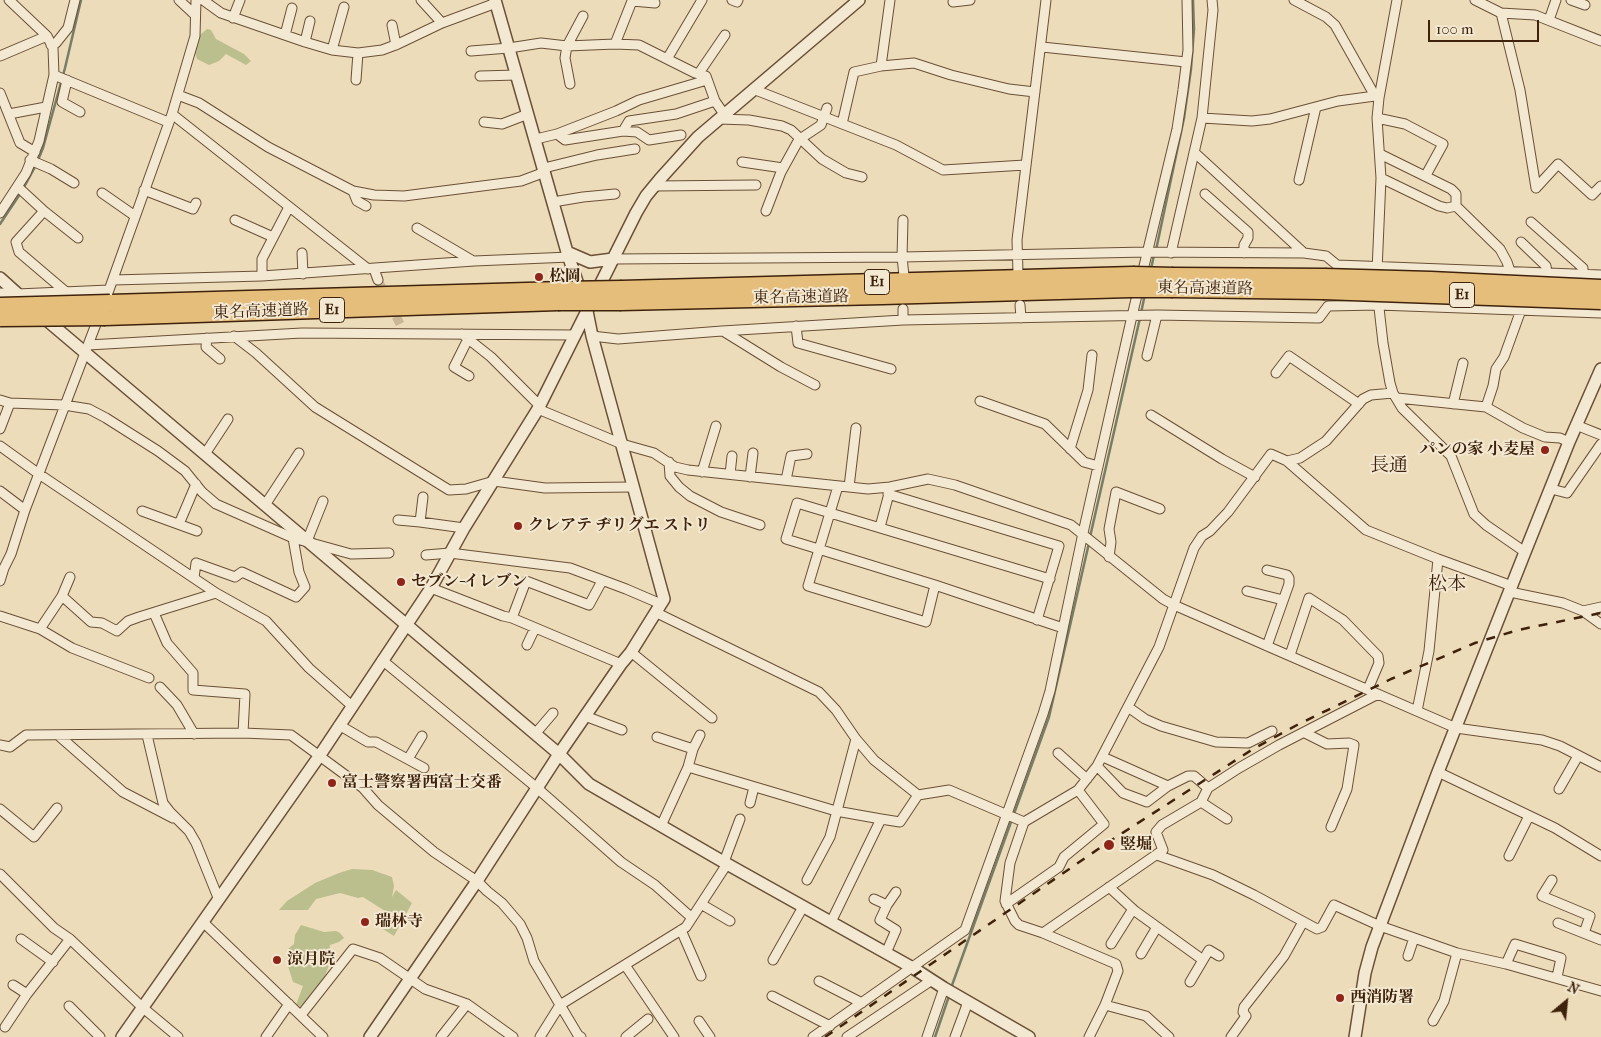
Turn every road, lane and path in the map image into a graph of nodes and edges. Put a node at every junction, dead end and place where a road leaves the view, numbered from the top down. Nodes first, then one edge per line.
1 (10, 0) edge
2 (75, 0) edge
3 (179, 0) edge
4 (196, 0) edge
5 (203, 0) edge
6 (240, 0) edge
7 (421, 0) edge
8 (702, 0) edge
9 (732, 0) edge
10 (738, 0) edge
11 (890, 0) edge
12 (970, 0) edge
13 (1046, 0) edge
14 (1187, 0) edge
15 (1212, 0) edge
16 (1294, 0) edge
17 (1397, 0) edge
18 (1475, 0) edge
19 (1556, 0) edge
20 (1571, 0) edge
21 (496, 1) edge
22 (860, 1) edge
23 (953, 2) dead end
24 (655, 3) dead end
25 (1585, 5) dead end
26 (344, 7) dead end
27 (292, 8) dead end
28 (1501, 13) junction
29 (196, 15) junction
30 (583, 16) dead end
31 (233, 18) junction
32 (1549, 20) junction
33 (310, 21) dead end
34 (442, 23) junction
35 (392, 25) dead end
36 (284, 35) junction
37 (725, 35) dead end
38 (49, 40) junction
39 (1601, 41) edge
40 (305, 42) junction
41 (615, 44) junction
42 (396, 45) junction
43 (567, 46) junction
44 (1042, 47) junction
45 (509, 48) junction
46 (332, 50) junction
47 (471, 51) dead end
48 (358, 53) junction
49 (0, 56) edge
50 (668, 59) junction
51 (1186, 62) junction
52 (881, 66) junction
53 (699, 73) junction
54 (54, 75) junction
55 (517, 75) junction
56 (480, 76) dead end
57 (67, 80) junction
58 (356, 80) dead end
59 (707, 80) junction
60 (570, 84) dead end
61 (753, 89) junction
62 (1035, 92) junction
63 (0, 93) edge
64 (178, 95) junction
65 (1377, 97) junction
66 (715, 101) junction
67 (46, 107) junction
68 (1316, 108) junction
69 (80, 112) dead end
70 (826, 112) junction
71 (9, 114) junction
72 (528, 114) junction
73 (721, 117) junction
74 (170, 118) junction
75 (1202, 118) junction
76 (1377, 118) junction
77 (484, 122) dead end
78 (842, 124) junction
79 (623, 131) junction
80 (557, 134) junction
81 (681, 135) dead end
82 (536, 139) junction
83 (800, 139) junction
84 (635, 149) dead end
85 (1194, 152) junction
86 (1380, 154) junction
87 (32, 158) junction
88 (742, 162) dead end
89 (1025, 165) junction
90 (783, 168) junction
91 (544, 170) junction
92 (1426, 175) junction
93 (862, 177) dead end
94 (1381, 178) junction
95 (1299, 180) dead end
96 (74, 183) dead end
97 (756, 185) dead end
98 (654, 186) junction
99 (1601, 186) edge
100 (18, 187) junction
101 (144, 190) junction
102 (353, 192) junction
103 (102, 193) dead end
104 (615, 194) dead end
105 (1205, 194) dead end
106 (553, 202) junction
107 (196, 203) dead end
108 (366, 206) dead end
109 (1456, 206) junction
110 (289, 207) junction
111 (44, 211) junction
112 (766, 211) dead end
113 (0, 213) edge
114 (135, 216) junction
115 (234, 220) dead end
116 (903, 220) dead end
117 (1531, 222) dead end
118 (417, 228) dead end
119 (272, 237) junction
120 (78, 238) dead end
121 (1521, 242) dead end
122 (1147, 252) junction
123 (1171, 253) junction
124 (1244, 253) junction
125 (1304, 253) junction
126 (302, 254) dead end
127 (1016, 254) junction
128 (569, 255) junction
129 (902, 257) junction
130 (613, 259) junction
131 (474, 261) junction
132 (1377, 267) junction
133 (371, 269) junction
134 (1510, 271) junction
135 (1018, 273) dead end
136 (1547, 273) junction
137 (303, 274) junction
138 (1583, 274) junction
139 (1601, 275) edge
140 (262, 276) junction
141 (904, 276) dead end
142 (0, 278) edge
143 (113, 280) junction
144 (378, 280) tunnel mouth
145 (1324, 284) junction
146 (1601, 288) edge
147 (66, 292) junction
148 (0, 293) edge
149 (17, 294) junction
150 (1601, 301) edge
151 (108, 303) junction
152 (1020, 305) dead end
153 (1378, 305) junction
154 (0, 306) edge
155 (904, 308) dead end
156 (1520, 310) junction
157 (587, 311) junction
158 (1601, 313) edge
159 (1157, 315) junction
160 (1132, 316) junction
161 (0, 318) edge
162 (1021, 318) junction
163 (903, 320) junction
164 (400, 324) tunnel mouth
165 (796, 326) junction
166 (722, 331) junction
167 (405, 333) junction
168 (574, 335) junction
169 (234, 336) junction
170 (465, 336) junction
171 (592, 336) junction
172 (207, 338) junction
173 (86, 349) junction
174 (1092, 355) dead end
175 (1147, 356) dead end
176 (220, 359) dead end
177 (1463, 363) dead end
178 (1601, 368) edge
179 (891, 369) dead end
180 (1276, 373) dead end
181 (469, 376) dead end
182 (815, 385) dead end
183 (1395, 396) junction
184 (0, 400) edge
185 (980, 401) dead end
186 (10, 403) junction
187 (1359, 404) junction
188 (1453, 404) junction
189 (64, 405) junction
190 (1486, 407) junction
191 (539, 408) junction
192 (1152, 415) dead end
193 (228, 419) dead end
194 (1576, 425) junction
195 (716, 426) dead end
196 (856, 428) dead end
197 (0, 429) edge
198 (1601, 435) edge
199 (1569, 442) junction
200 (622, 444) junction
201 (1601, 444) edge
202 (0, 446) edge
203 (1070, 449) junction
204 (299, 453) dead end
205 (204, 454) junction
206 (753, 454) dead end
207 (807, 454) dead end
208 (732, 456) dead end
209 (1287, 461) junction
210 (669, 462) junction
211 (1098, 466) junction
212 (702, 472) junction
213 (39, 474) junction
214 (730, 474) junction
215 (750, 476) junction
216 (1255, 477) junction
217 (786, 480) junction
218 (494, 481) junction
219 (196, 484) junction
220 (838, 486) junction
221 (633, 487) junction
222 (849, 487) junction
223 (1550, 488) junction
224 (889, 490) junction
225 (0, 491) edge
226 (423, 497) dead end
227 (323, 501) dead end
228 (264, 505) junction
229 (1160, 509) dead end
230 (25, 510) junction
231 (142, 511) dead end
232 (829, 512) junction
233 (398, 520) dead end
234 (420, 522) junction
235 (179, 524) junction
236 (760, 525) dead end
237 (880, 527) junction
238 (464, 528) junction
239 (197, 531) dead end
240 (1083, 533) junction
241 (294, 538) junction
242 (306, 541) junction
243 (819, 549) junction
244 (1525, 552) junction
245 (389, 553) dead end
246 (450, 554) junction
247 (426, 555) dead end
248 (1109, 556) junction
249 (1438, 560) junction
250 (2, 567) edge
251 (1267, 570) dead end
252 (70, 576) dead end
253 (194, 578) junction
254 (1050, 579) junction
255 (602, 580) junction
256 (0, 581) edge
257 (935, 585) junction
258 (431, 588) junction
259 (1511, 589) junction
260 (1247, 590) dead end
261 (216, 593) junction
262 (62, 596) junction
263 (1283, 600) junction
264 (1174, 605) junction
265 (1601, 607) edge
266 (659, 609) junction
267 (1583, 611) junction
268 (154, 613) junction
269 (0, 616) edge
270 (512, 618) junction
271 (1037, 620) junction
272 (1601, 624) edge
273 (407, 626) junction
274 (535, 628) junction
275 (1063, 628) junction
276 (40, 629) junction
277 (527, 645) dead end
278 (1267, 646) junction
279 (631, 652) junction
280 (1290, 656) junction
281 (382, 660) junction
282 (620, 664) junction
283 (149, 678) dead end
284 (160, 686) dead end
285 (1368, 689) junction
286 (1378, 694) junction
287 (352, 706) junction
288 (1128, 707) junction
289 (1417, 711) junction
290 (553, 713) dead end
291 (585, 716) junction
292 (712, 718) dead end
293 (339, 726) junction
294 (1456, 728) junction
295 (622, 730) dead end
296 (1272, 731) dead end
297 (243, 733) junction
298 (1304, 733) junction
299 (194, 734) junction
300 (535, 734) junction
301 (58, 735) junction
302 (147, 735) junction
303 (422, 736) dead end
304 (700, 736) dead end
305 (657, 737) dead end
306 (856, 739) junction
307 (0, 745) edge
308 (693, 750) junction
309 (1058, 752) dead end
310 (320, 754) junction
311 (559, 754) junction
312 (1578, 756) junction
313 (1103, 757) junction
314 (408, 760) junction
315 (1097, 766) junction
316 (688, 767) junction
317 (1601, 767) edge
318 (424, 768) dead end
319 (1438, 772) junction
320 (1087, 779) junction
321 (1168, 786) junction
322 (754, 787) junction
323 (537, 788) junction
324 (1208, 788) junction
325 (1078, 790) junction
326 (1560, 790) dead end
327 (918, 795) junction
328 (750, 802) dead end
329 (1201, 802) junction
330 (57, 808) dead end
331 (0, 809) edge
332 (836, 811) junction
333 (1530, 816) junction
334 (1013, 818) junction
335 (740, 819) dead end
336 (881, 819) junction
337 (1227, 819) dead end
338 (178, 820) junction
339 (661, 826) junction
340 (1331, 827) dead end
341 (1157, 856) junction
342 (1509, 856) dead end
343 (1601, 856) edge
344 (726, 863) junction
345 (0, 874) edge
346 (477, 880) junction
347 (807, 880) dead end
348 (1552, 880) dead end
349 (1109, 887) junction
350 (896, 892) dead end
351 (874, 899) dead end
352 (219, 900) junction
353 (701, 904) junction
354 (1006, 904) junction
355 (887, 905) junction
356 (804, 907) junction
357 (1133, 909) junction
358 (692, 918) junction
359 (730, 921) dead end
360 (203, 922) junction
361 (831, 922) junction
362 (1303, 922) junction
363 (1558, 923) dead end
364 (1380, 926) junction
365 (1157, 927) junction
366 (681, 930) junction
367 (1043, 933) junction
368 (1584, 933) junction
369 (1414, 938) junction
370 (21, 939) dead end
371 (70, 939) junction
372 (1601, 940) edge
373 (1111, 944) dead end
374 (886, 953) junction
375 (1457, 953) junction
376 (1141, 954) dead end
377 (1219, 956) dead end
378 (1408, 956) dead end
379 (773, 960) dead end
380 (1203, 960) junction
381 (53, 962) junction
382 (1506, 964) junction
383 (625, 965) junction
384 (913, 968) junction
385 (701, 976) dead end
386 (1557, 977) junction
387 (408, 979) junction
388 (932, 980) junction
389 (819, 981) dead end
390 (1190, 982) dead end
391 (13, 985) dead end
392 (944, 988) junction
393 (1601, 991) edge
394 (27, 994) junction
395 (772, 996) dead end
396 (966, 1001) junction
397 (862, 1003) junction
398 (289, 1004) junction
399 (467, 1004) junction
400 (560, 1005) junction
401 (1105, 1005) junction
402 (69, 1006) dead end
403 (142, 1007) junction
404 (301, 1015) junction
405 (0, 1017) edge
406 (648, 1019) dead end
407 (699, 1021) dead end
408 (1433, 1021) dead end
409 (830, 1026) junction
410 (100, 1037) edge
411 (122, 1037) edge
412 (178, 1037) edge
413 (266, 1037) edge
414 (323, 1037) edge
415 (370, 1037) edge
416 (441, 1037) edge
417 (513, 1037) edge
418 (540, 1037) edge
419 (581, 1037) edge
420 (626, 1037) edge
421 (674, 1037) edge
422 (710, 1037) edge
423 (813, 1037) edge
424 (846, 1037) edge
425 (927, 1037) edge
426 (955, 1037) edge
427 (1029, 1037) edge
428 (1090, 1037) edge
429 (1169, 1037) edge
430 (1231, 1037) edge
431 (1355, 1037) edge

1 - 38 street
2 - 38 street
3 - 29 street
4 - 29 street
5 - 31 street
6 - 31 street
7 - 34 street
8 - 50 street
9 - 10 street
11 - 52 street
12 - 23 street
13 - 44 street
14 - 51 street
15 - 75 street
16 - 65 street
17 - 65 street
18 - 28 street
19 - 32 street
20 - 25 street
21 - 34 street
21 - 45 street
22 - 61 street
24 - 41 street
26 - 46 street
27 - 36 street
28 - 32 street
28 - 99 street
29 - 64 street
30 - 43 street
31 - 36 street
32 - 39 street
33 - 40 street
34 - 42 street
35 - 42 street
36 - 40 street
37 - 53 street
38 - 49 street
38 - 54 street
40 - 46 street
41 - 43 street
41 - 50 street
42 - 48 street
43 - 45 street
43 - 60 street
44 - 51 street
44 - 62 street
45 - 47 street
45 - 55 street
46 - 48 street
48 - 58 street
50 - 53 street
51 - 122 street
52 - 62 street
52 - 78 street
53 - 59 street
54 - 57 street
54 - 67 street
55 - 56 street
55 - 72 street
57 - 69 street
57 - 74 street
59 - 66 street
59 - 80 street
61 - 70 street
61 - 73 street
62 - 89 street
63 - 71 street
64 - 74 street
64 - 102 street
65 - 68 street
65 - 76 street
66 - 73 street
66 - 79 street
67 - 71 street
67 - 87 street
68 - 75 street
68 - 95 street
70 - 78 street
70 - 83 street
71 - 87 street
72 - 77 street
72 - 82 street
73 - 83 street
73 - 98 street
74 - 101 street
74 - 110 street
75 - 85 street
76 - 86 street
76 - 92 street
78 - 89 street
79 - 80 street
79 - 81 street
80 - 82 street
82 - 91 street
83 - 90 street
83 - 93 street
84 - 91 street
85 - 123 street
85 - 125 street
86 - 92 street
86 - 94 street
87 - 96 street
87 - 100 street
88 - 90 street
89 - 127 street
90 - 112 street
91 - 102 street
91 - 106 street
92 - 109 street
94 - 109 street
94 - 132 street
97 - 98 street
98 - 130 street
100 - 111 street
100 - 113 street
101 - 107 street
101 - 114 street
102 - 108 street
103 - 114 street
104 - 106 street
105 - 124 street
106 - 128 street
109 - 134 street
110 - 119 street
110 - 133 street
111 - 120 street
111 - 147 street
114 - 143 street
115 - 119 street
116 - 129 street
117 - 138 street
118 - 131 street
119 - 140 street
121 - 136 street
122 - 123 street
122 - 127 street
122 - 160 street
123 - 124 street
124 - 125 street
125 - 132 street
126 - 137 street
127 - 129 street
127 - 135 street
128 - 130 street
128 - 131 street
128 - 157 street
129 - 130 street
129 - 141 street
130 - 157 street
131 - 133 street
132 - 134 street
132 - 153 street
133 - 137 street
133 - 144 street
134 - 136 street
136 - 138 street
137 - 140 street
138 - 139 street
140 - 143 street
142 - 149 street
143 - 151 street
145 - 146 highway, 東名高速道路 / E1, bridge
145 - 150 highway, 東名高速道路 / E1, bridge
145 - 151 highway, 東名高速道路 / E1, bridge
147 - 149 street
147 - 151 street
148 - 149 street
149 - 173 street
151 - 154 highway, 東名高速道路 / E1, bridge
151 - 161 highway, 東名高速道路 / E1, bridge
151 - 173 street
152 - 162 street
153 - 156 street
153 - 159 street
153 - 183 street
155 - 163 street
156 - 158 street
156 - 190 street
157 - 168 street
157 - 171 street
159 - 160 street
159 - 175 street
160 - 162 street
160 - 211 street
162 - 163 street
163 - 165 street
164 - 167 street
165 - 166 street
165 - 179 street
166 - 171 street
166 - 182 street
167 - 169 street
167 - 170 street
168 - 170 street
168 - 191 street
169 - 172 street
169 - 218 street
170 - 181 street
170 - 191 street
171 - 200 street
172 - 173 street
172 - 176 street
173 - 189 street
173 - 205 street
174 - 203 street
177 - 188 street
178 - 194 street
180 - 187 street
183 - 187 street
183 - 188 street
183 - 244 street
184 - 186 street
185 - 203 street
186 - 189 street
186 - 197 street
187 - 209 street
188 - 190 street
189 - 213 street
189 - 219 street
190 - 199 street
191 - 200 street
191 - 218 street
192 - 216 street
193 - 205 street
194 - 198 street
194 - 199 street
195 - 212 street
196 - 222 street
199 - 223 street
200 - 210 street
200 - 221 street
201 - 223 street
202 - 213 street
203 - 211 street
204 - 228 street
205 - 228 street
206 - 215 street
207 - 217 street
208 - 214 street
209 - 216 street
209 - 249 street
210 - 212 street
210 - 236 street
211 - 240 street
212 - 214 street
213 - 230 street
213 - 253 street
214 - 215 street
215 - 217 street
216 - 264 street
217 - 220 street
218 - 221 street
218 - 238 street
219 - 235 street
219 - 241 street
220 - 222 street
220 - 232 street
221 - 266 street
222 - 224 street
223 - 244 street
224 - 237 street
224 - 240 street
224 - 254 street
225 - 230 street
226 - 234 street
227 - 242 street
228 - 242 street
229 - 248 street
230 - 250 street
231 - 235 street
232 - 237 street
232 - 243 street
232 - 243 street
233 - 234 street
234 - 238 street
235 - 239 street
237 - 254 street
238 - 246 street
240 - 248 street
240 - 275 street
241 - 242 street
241 - 253 street
242 - 245 street
242 - 273 street
243 - 257 street
243 - 257 street
244 - 259 street
246 - 247 street
246 - 255 street
246 - 258 street
248 - 264 street
249 - 259 street
249 - 289 street
250 - 256 street
251 - 263 street
252 - 262 street
253 - 261 street
254 - 271 street
255 - 266 street
255 - 270 street
257 - 271 street
258 - 270 street
258 - 273 street
259 - 267 street
259 - 294 street
260 - 263 street
261 - 268 street
261 - 287 street
262 - 268 street
262 - 276 street
263 - 278 street
264 - 278 street
264 - 288 street
265 - 267 street
266 - 279 street
266 - 306 street
267 - 272 street
268 - 297 street
269 - 276 street
270 - 274 street
271 - 275 street
273 - 281 street
273 - 300 street
274 - 277 street
274 - 282 street
275 - 334 street
276 - 283 street
278 - 280 street
279 - 282 street
279 - 292 street
280 - 285 street
280 - 285 street
281 - 287 street
281 - 323 street
282 - 291 street
284 - 299 street
285 - 286 street
286 - 289 street
286 - 298 street
287 - 293 street
288 - 296 street
288 - 313 street
289 - 294 street
290 - 300 street
291 - 295 street
291 - 311 street
293 - 310 street
293 - 314 street
294 - 312 street
294 - 319 street
297 - 299 street
297 - 310 street
298 - 324 street
298 - 340 street
299 - 302 street
300 - 311 street
301 - 302 street
301 - 307 street
301 - 338 street
302 - 338 street
303 - 314 street
304 - 308 street
305 - 308 street
306 - 327 street
306 - 332 street
308 - 316 street
309 - 320 street
310 - 346 street
310 - 352 street
311 - 323 street
311 - 339 street
312 - 317 street
312 - 326 street
313 - 315 street
313 - 321 street
314 - 318 street
315 - 320 street
315 - 321 street
316 - 322 street
316 - 339 street
319 - 333 street
319 - 364 street
320 - 325 street
321 - 324 street
322 - 328 street
322 - 332 street
323 - 346 street
323 - 358 street
324 - 329 street
325 - 334 street
325 - 354 street
327 - 334 street
327 - 336 street
329 - 337 street
329 - 341 street
330 - 331 street
332 - 336 street
332 - 347 street
333 - 342 street
333 - 343 street
334 - 354 street
334 - 384 street
335 - 344 street
336 - 361 street
338 - 352 street
339 - 344 street
341 - 349 street
341 - 362 street
344 - 353 street
344 - 356 street
345 - 371 street
346 - 387 street
346 - 400 street
348 - 368 street
349 - 357 street
349 - 367 street
350 - 355 street
351 - 355 street
352 - 360 street
353 - 358 street
353 - 359 street
354 - 367 street
355 - 374 street
356 - 361 street
356 - 379 street
357 - 365 street
357 - 373 street
358 - 366 street
360 - 398 street
360 - 403 street
361 - 374 street
362 - 364 street
362 - 430 street
363 - 368 street
364 - 369 street
364 - 431 street
365 - 376 street
365 - 380 street
366 - 383 street
366 - 385 street
367 - 401 street
368 - 372 street
369 - 375 street
369 - 378 street
370 - 381 street
371 - 381 street
371 - 403 street
374 - 384 street
375 - 382 street
375 - 408 street
377 - 380 street
380 - 390 street
381 - 394 street
382 - 386 street
382 - 386 street
383 - 400 street
383 - 421 street
384 - 388 street
384 - 397 street
386 - 393 street
387 - 399 street
387 - 404 street
387 - 415 street
388 - 392 street
388 - 424 street
389 - 397 street
391 - 394 street
392 - 396 street
392 - 425 street
394 - 405 street
395 - 409 street
396 - 426 street
396 - 427 street
397 - 409 street
398 - 404 street
398 - 413 street
399 - 416 street
399 - 417 street
400 - 418 street
400 - 419 street
401 - 428 street
401 - 429 street
402 - 410 street
403 - 411 street
403 - 412 street
404 - 414 street
406 - 420 street
407 - 422 street
409 - 423 street

